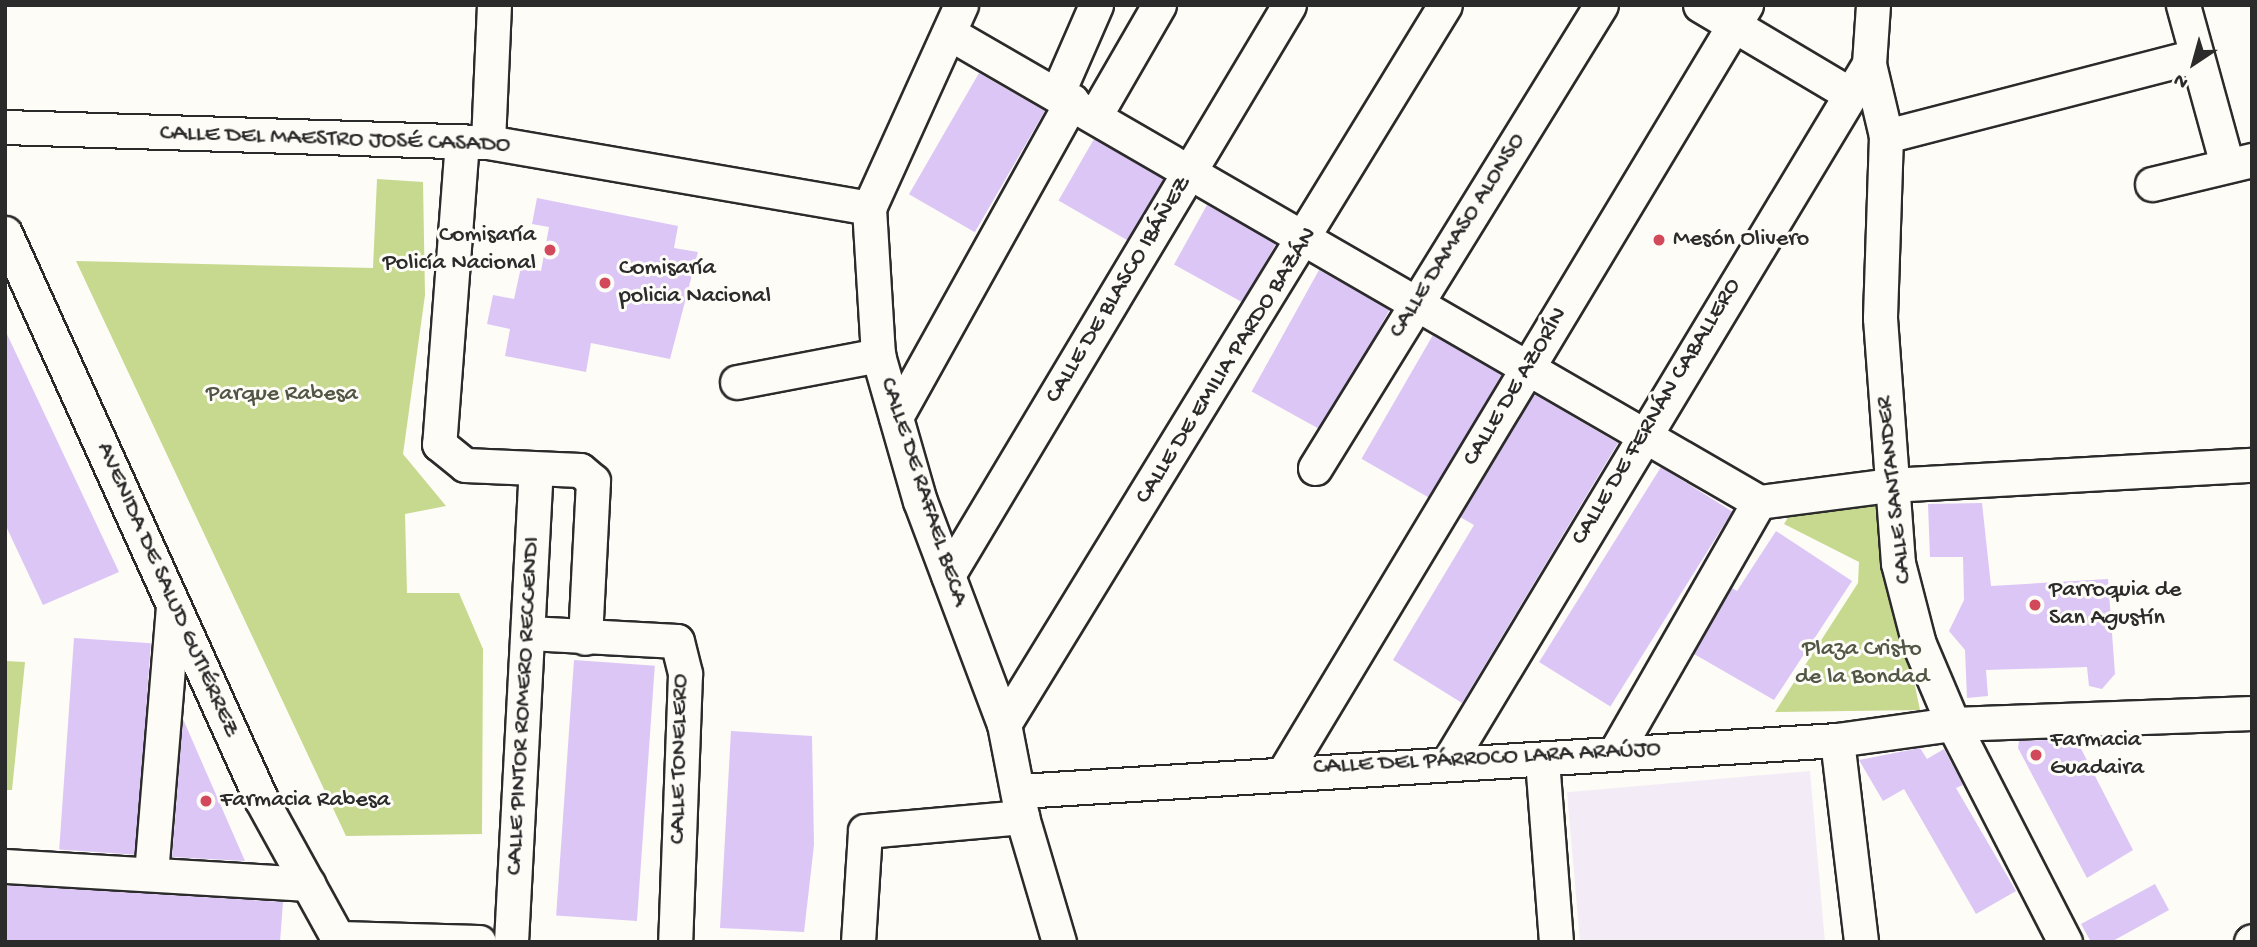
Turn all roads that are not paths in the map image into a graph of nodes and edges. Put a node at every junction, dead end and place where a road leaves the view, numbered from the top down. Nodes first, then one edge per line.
1 (494, 5) edge
2 (1096, 5) edge
3 (1159, 5) edge
4 (1289, 5) edge
5 (1445, 5) edge
6 (1601, 5) edge
7 (1699, 5) edge
8 (1873, 5) edge
9 (2183, 5) edge
10 (1740, 15) edge
11 (955, 19) edge
12 (2196, 57) junction
13 (1868, 64) junction
14 (1850, 94) junction
15 (1075, 102) junction
16 (5, 127) edge
17 (1886, 136) junction
18 (475, 142) junction
19 (2239, 162) edge
20 (1190, 172) junction
21 (2152, 184) dead end
22 (869, 208) junction
23 (5, 233) edge
24 (1306, 241) junction
25 (1417, 303) junction
26 (878, 355) junction
27 (1527, 369) junction
28 (737, 382) dead end
29 (896, 417) junction
30 (1643, 433) junction
31 (2251, 465) edge
32 (1315, 468) dead end
33 (536, 471) junction
34 (2252, 481) edge
35 (1890, 485) junction
36 (1759, 502) junction
37 (948, 575) junction
38 (173, 604) junction
39 (529, 633) junction
40 (584, 638) junction
41 (2251, 714) edge
42 (1004, 724) junction
43 (1953, 724) junction
44 (1837, 740) junction
45 (1615, 753) junction
46 (1542, 760) junction
47 (1448, 761) junction
48 (1286, 769) junction
49 (1021, 804) junction
50 (5, 866) edge
51 (151, 874) junction
52 (308, 884) junction
53 (339, 940) edge
54 (479, 942) edge
55 (511, 942) edge
56 (675, 942) edge
57 (859, 942) edge
58 (1059, 942) edge
59 (1556, 942) edge
60 (1861, 942) edge
61 (2065, 942) edge

1 - 18 street
2 - 15 street
3 - 15 street
4 - 20 street, CALLE DE BLASCO IBÁÑEZ
5 - 24 street, CALLE DE EMILIA PARDO BAZÁN
6 - 25 street, CALLE DAMASO ALONSO
7 - 10 street
8 - 13 street, CALLE SANTANDER
9 - 12 street
10 - 14 street
10 - 27 street, CALLE DE AZORÍN
11 - 15 street
11 - 22 street, CALLE DE RAFAEL BECA
12 - 17 street
12 - 19 street
13 - 14 street, CALLE DE FERNÁN CABALLERO
13 - 17 street, CALLE SANTANDER
14 - 30 street, CALLE DE FERNÁN CABALLERO
15 - 20 street
15 - 29 street
16 - 18 street, CALLE DEL MAESTRO JOSÉ CASADO
17 - 35 street, CALLE SANTANDER
18 - 22 street, CALLE DEL MAESTRO JOSÉ CASADO
18 - 33 street
19 - 21 street
20 - 24 street
20 - 37 street, CALLE DE BLASCO IBÁÑEZ
22 - 26 street, CALLE DE RAFAEL BECA
23 - 38 street, AVENIDA DE SALUD GUTIÉRREZ
24 - 25 street
24 - 42 street, CALLE DE EMILIA PARDO BAZÁN
25 - 27 street
25 - 32 street, CALLE DAMASO ALONSO
26 - 28 street
26 - 29 street, CALLE DE RAFAEL BECA
27 - 30 street
27 - 48 street, CALLE DE AZORÍN
29 - 37 street, CALLE DE RAFAEL BECA
30 - 36 street
30 - 47 street, CALLE DE FERNÁN CABALLERO
31 - 34 street
31 - 35 street
33 - 39 street, CALLE PINTOR ROMERO RECCENDI
33 - 40 street
35 - 36 street
35 - 43 street, CALLE SANTANDER
36 - 45 street
37 - 42 street, CALLE DE RAFAEL BECA
38 - 51 street
38 - 52 street, AVENIDA DE SALUD GUTIÉRREZ
39 - 40 street, CALLE TONELERO
39 - 55 street, CALLE PINTOR ROMERO RECCENDI
40 - 56 street, CALLE TONELERO
41 - 43 street, CALLE DEL PÁRROCO LARA ARAÚJO
42 - 49 street, CALLE DE RAFAEL BECA
43 - 44 street, CALLE DEL PÁRROCO LARA ARAÚJO
43 - 61 street, CALLE SANTANDER
44 - 45 street, CALLE DEL PÁRROCO LARA ARAÚJO
44 - 60 street
45 - 46 street, CALLE DEL PÁRROCO LARA ARAÚJO
46 - 47 street, CALLE DEL PÁRROCO LARA ARAÚJO
46 - 59 street
47 - 48 street, CALLE DEL PÁRROCO LARA ARAÚJO
48 - 49 street, CALLE DEL PÁRROCO LARA ARAÚJO
49 - 57 street, CALLE DEL PÁRROCO LARA ARAÚJO
49 - 58 street, CALLE DE RAFAEL BECA
50 - 51 street
51 - 52 street
52 - 53 street, AVENIDA DE SALUD GUTIÉRREZ
53 - 54 street

